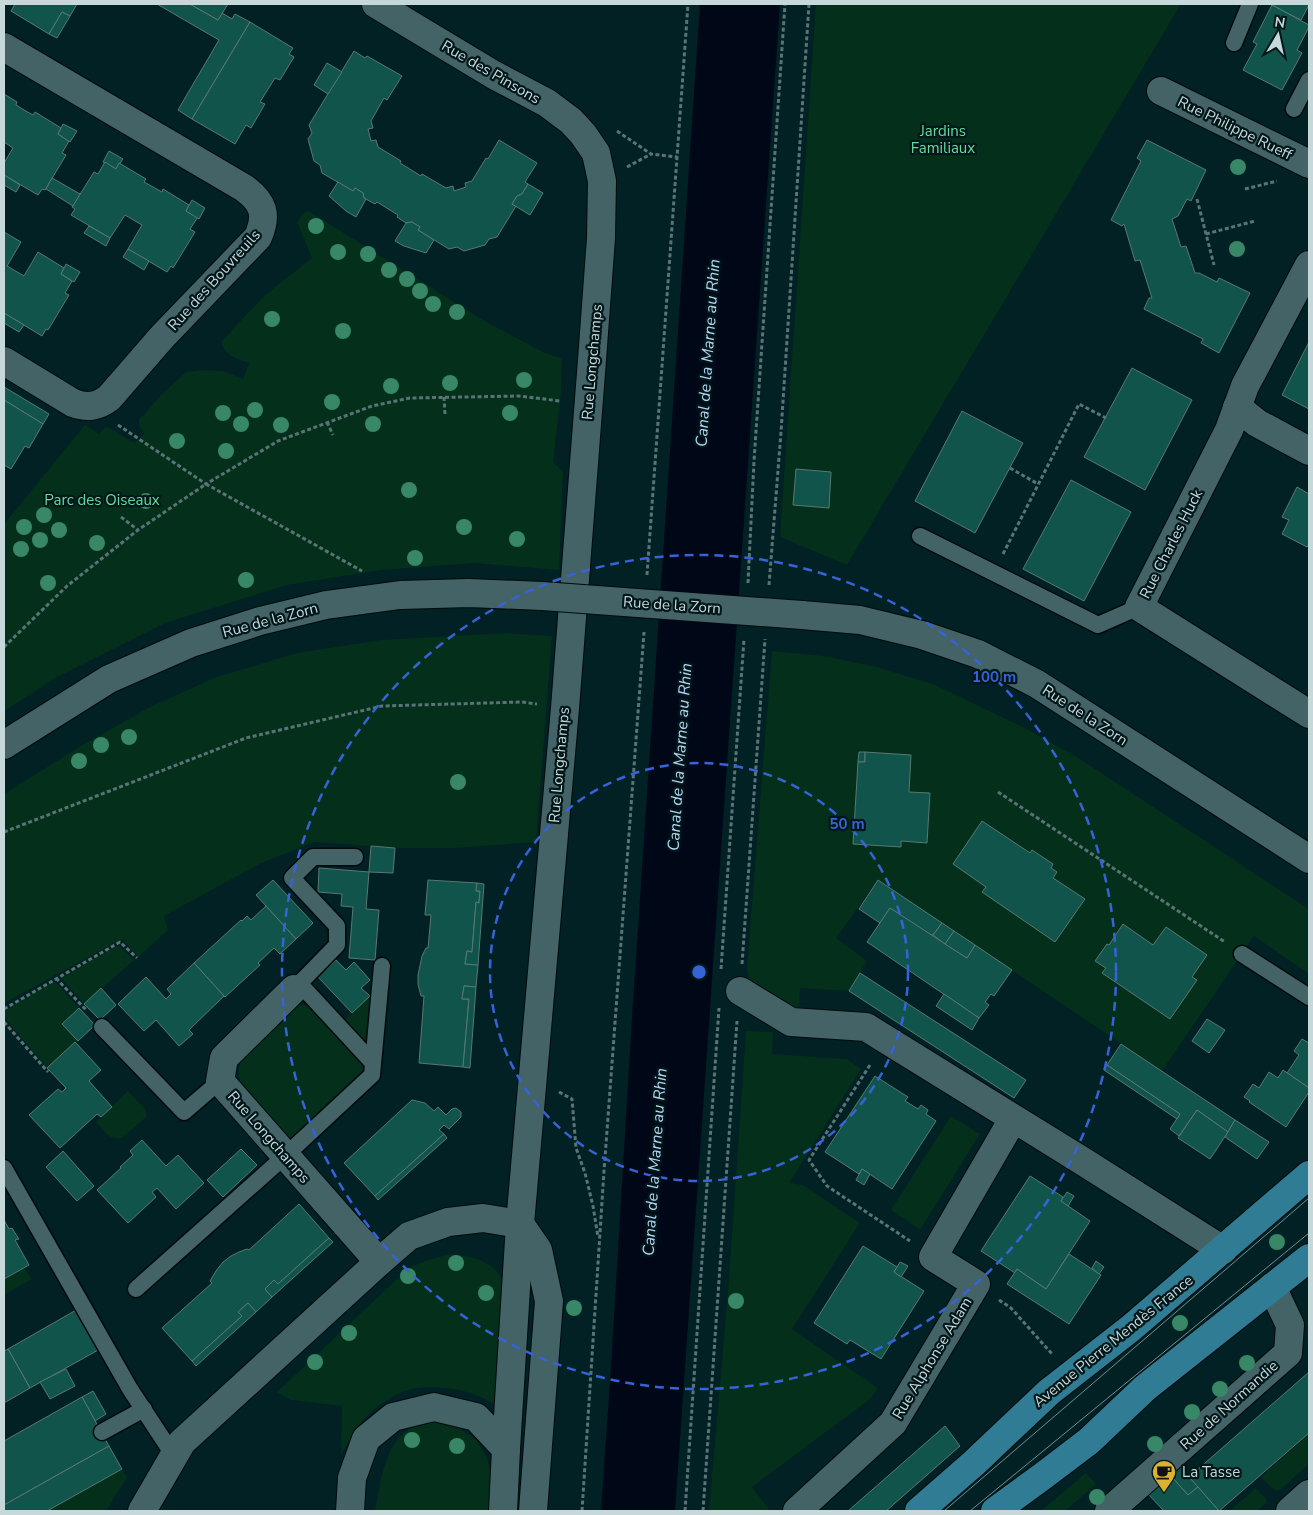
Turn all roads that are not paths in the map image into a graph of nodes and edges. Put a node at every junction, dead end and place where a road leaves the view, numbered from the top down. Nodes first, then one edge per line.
1 (376, 4) edge
2 (1250, 4) edge
3 (1234, 43) dead end
4 (4, 47) edge
5 (1309, 80) edge
6 (1161, 91) dead end
7 (1294, 109) dead end
8 (596, 154) joint
9 (1309, 164) edge
10 (1309, 265) edge
11 (4, 361) edge
12 (1237, 407) junction
13 (1309, 451) edge
14 (920, 536) dead end
15 (1139, 608) junction
16 (1309, 714) edge
17 (4, 745) edge
18 (355, 857) dead end
19 (1309, 859) edge
20 (1242, 954) road end
21 (382, 966) dead end
22 (730, 984) road end
23 (297, 986) junction
24 (1309, 997) edge
25 (102, 1028) road end
26 (373, 1063) junction
27 (220, 1081) junction
28 (1013, 1119) junction
29 (286, 1156) junction
30 (4, 1168) edge
31 (1309, 1175) edge
32 (520, 1224) junction
33 (1223, 1250) junction
34 (1309, 1258) edge
35 (379, 1262) junction
36 (1272, 1287) junction
37 (136, 1289) dead end
38 (144, 1409) junction
39 (102, 1432) dead end
40 (178, 1449) junction
41 (506, 1449) junction
42 (1309, 1494) edge
43 (1117, 1509) edge
44 (142, 1511) edge
45 (350, 1511) edge
46 (503, 1511) edge
47 (533, 1511) edge
48 (797, 1511) edge
49 (919, 1511) edge
50 (995, 1511) edge
51 (1290, 1511) edge

1 - 8 street, Rue des Pinsons
2 - 3 lane
4 - 11 street, Rue des Bouvreuils
5 - 7 lane
6 - 9 street, Rue Philippe Rueff
8 - 32 street, Rue Longchamps
10 - 12 street, Rue Charles Huck
12 - 13 street
12 - 15 street, Rue Charles Huck
14 - 15 lane
15 - 16 street, Rue Charles Huck
17 - 19 street, Rue de la Zorn, bridge
18 - 23 lane
20 - 24 lane
21 - 26 lane
22 - 28 street
23 - 26 lane
23 - 27 street, Rue Longchamps
25 - 27 lane
26 - 29 lane
27 - 29 street, Rue Longchamps
28 - 33 street
28 - 48 street, Rue Alphonse Adam
29 - 35 street, Rue Longchamps
29 - 37 lane
30 - 38 lane
31 - 33 main road, Avenue Pierre Mendès France
32 - 35 street
32 - 41 street, Rue Longchamps
32 - 47 street
33 - 49 main road, Avenue Pierre Mendès France
34 - 36 main road
35 - 40 street
36 - 43 street, Rue de Normandie
36 - 50 main road
38 - 39 lane
38 - 40 lane
40 - 44 street
41 - 45 street
41 - 46 street, Rue Longchamps
42 - 51 street

